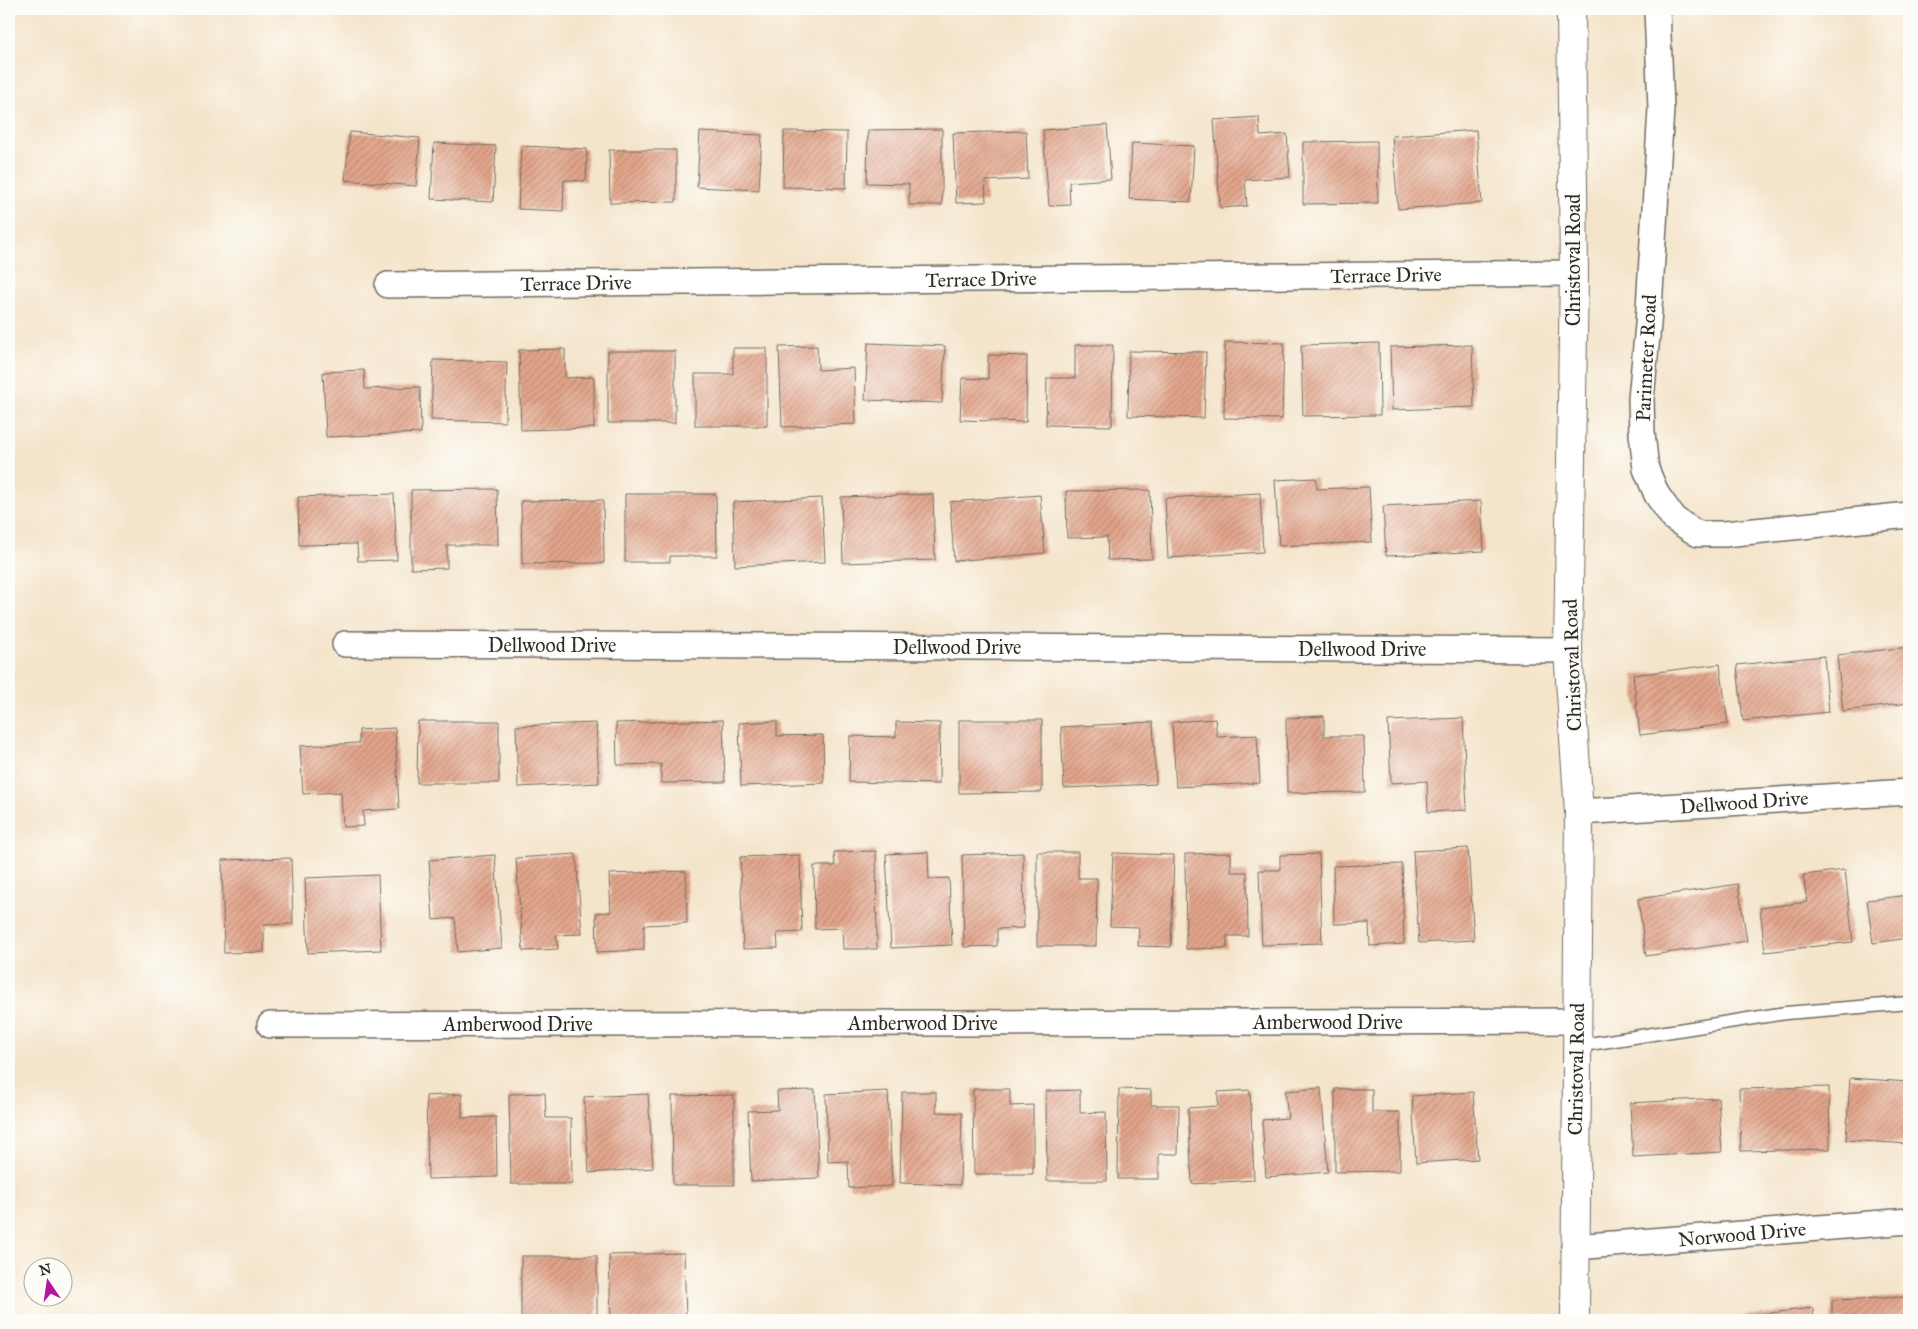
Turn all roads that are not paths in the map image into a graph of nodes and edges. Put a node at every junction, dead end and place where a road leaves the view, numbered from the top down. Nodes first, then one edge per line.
1 (1571, 9) edge
2 (1657, 9) edge
3 (1574, 273) junction
4 (388, 285) dead end
5 (1909, 515) edge
6 (345, 644) dead end
7 (1568, 650) junction
8 (1909, 792) edge
9 (1579, 812) junction
10 (1909, 1003) edge
11 (270, 1025) dead end
12 (1577, 1034) junction
13 (1909, 1221) edge
14 (1574, 1247) junction
15 (1575, 1320) edge

1 - 3 street, Christoval Road
2 - 5 street, Parimeter Road
3 - 4 street, Terrace Drive
3 - 7 street, Christoval Road
6 - 7 street, Dellwood Drive
7 - 9 street, Christoval Road
8 - 9 street, Dellwood Drive
9 - 12 street, Christoval Road
10 - 12 lane
11 - 12 street, Amberwood Drive
12 - 14 street, Christoval Road
13 - 14 street, Norwood Drive
14 - 15 street, Christoval Road

